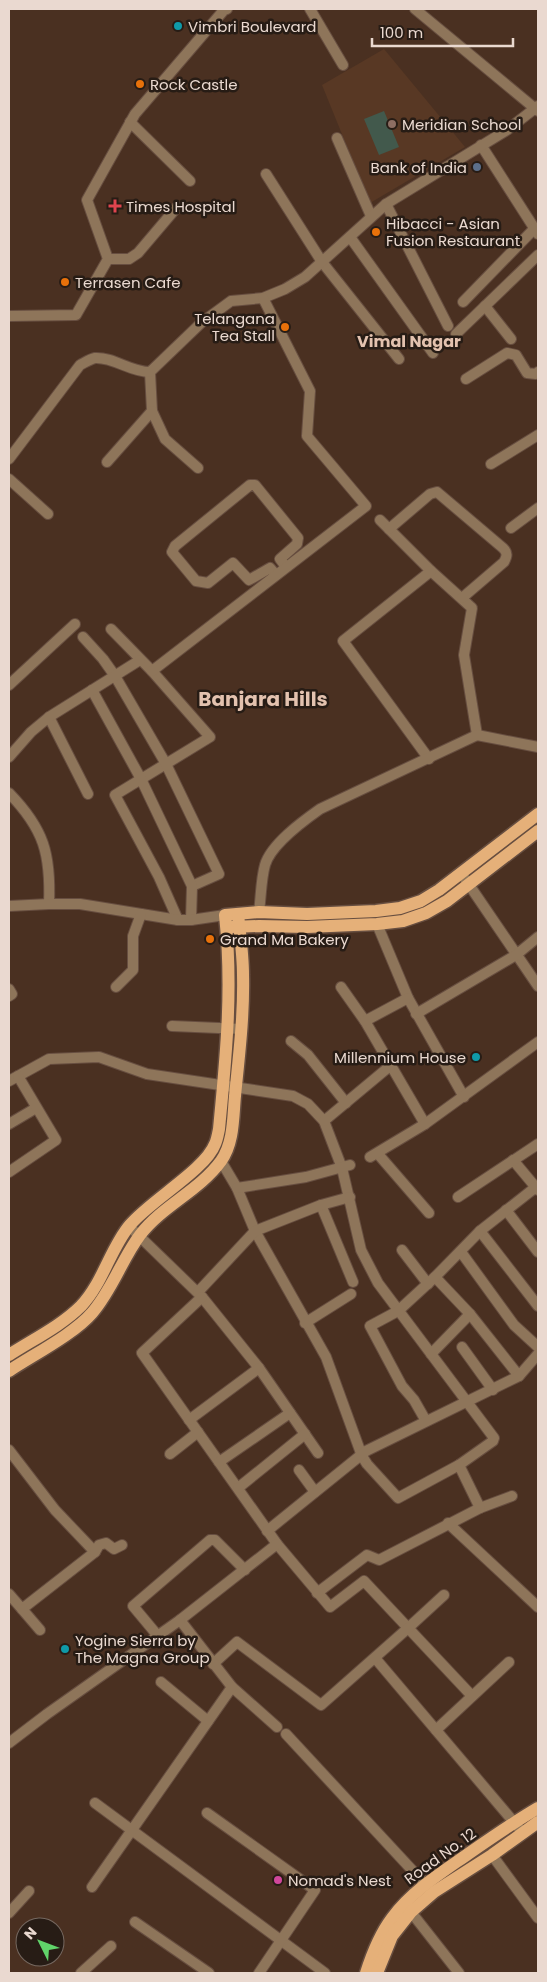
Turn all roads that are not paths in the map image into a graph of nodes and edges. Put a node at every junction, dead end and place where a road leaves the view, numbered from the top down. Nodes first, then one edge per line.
1 (224, 9) edge
2 (310, 9) edge
3 (415, 9) edge
4 (343, 65) dead end
5 (538, 108) edge
6 (130, 122) junction
7 (337, 138) dead end
8 (481, 145) junction
9 (266, 174) dead end
10 (190, 181) dead end
11 (386, 204) junction
12 (177, 207) dead end
13 (371, 216) junction
14 (536, 231) edge
15 (350, 237) junction
16 (538, 254) edge
17 (108, 259) junction
18 (322, 262) junction
19 (263, 298) junction
20 (463, 302) dead end
21 (485, 306) junction
22 (9, 316) edge
23 (448, 326) dead end
24 (456, 334) dead end
25 (511, 339) dead end
26 (433, 353) dead end
27 (399, 359) dead end
28 (150, 372) junction
29 (538, 372) edge
30 (466, 379) dead end
31 (152, 411) junction
32 (538, 435) edge
33 (9, 459) edge
34 (107, 462) dead end
35 (491, 464) dead end
36 (198, 468) dead end
37 (9, 479) edge
38 (538, 508) edge
39 (48, 514) dead end
40 (380, 520) dead end
41 (512, 528) dead end
42 (389, 529) junction
43 (286, 567) junction
44 (431, 571) junction
45 (276, 575) junction
46 (462, 598) junction
47 (75, 624) dead end
48 (111, 629) dead end
49 (83, 637) dead end
50 (140, 660) junction
51 (152, 671) junction
52 (115, 676) junction
53 (9, 685) edge
54 (92, 690) junction
55 (48, 716) junction
56 (478, 735) junction
57 (538, 747) edge
58 (9, 757) edge
59 (429, 759) junction
60 (166, 764) junction
61 (141, 779) junction
62 (9, 793) edge
63 (88, 794) dead end
64 (538, 815) edge
65 (538, 831) edge
66 (461, 872) junction
67 (469, 883) junction
68 (192, 886) junction
69 (49, 904) junction
70 (9, 906) edge
71 (259, 912) junction
72 (141, 914) junction
73 (178, 920) junction
74 (191, 920) junction
75 (232, 921) junction
76 (377, 924) junction
77 (538, 937) edge
78 (516, 955) junction
79 (538, 986) edge
80 (116, 987) dead end
81 (341, 987) dead end
82 (9, 989) edge
83 (9, 996) edge
84 (408, 998) junction
85 (416, 1014) junction
86 (365, 1021) junction
87 (172, 1026) dead end
88 (229, 1028) junction
89 (242, 1029) junction
90 (291, 1041) dead end
91 (538, 1042) edge
92 (390, 1066) junction
93 (13, 1078) edge
94 (223, 1086) junction
95 (236, 1087) junction
96 (464, 1097) junction
97 (346, 1103) junction
98 (36, 1108) junction
99 (324, 1122) junction
100 (9, 1124) edge
101 (425, 1124) junction
102 (538, 1144) edge
103 (514, 1160) junction
104 (221, 1162) junction
105 (346, 1166) junction
106 (9, 1172) edge
107 (237, 1188) junction
108 (537, 1188) edge
109 (350, 1197) junction
110 (458, 1197) dead end
111 (321, 1205) junction
112 (506, 1210) junction
113 (429, 1213) dead end
114 (129, 1226) junction
115 (254, 1231) junction
116 (480, 1231) junction
117 (139, 1236) junction
118 (402, 1250) dead end
119 (461, 1252) junction
120 (538, 1252) edge
121 (432, 1281) junction
122 (352, 1282) dead end
123 (350, 1294) dead end
124 (200, 1295) junction
125 (538, 1306) edge
126 (398, 1311) junction
127 (470, 1314) junction
128 (305, 1323) junction
129 (462, 1346) dead end
130 (538, 1347) edge
131 (431, 1354) junction
132 (538, 1354) edge
133 (9, 1355) edge
134 (259, 1368) junction
135 (9, 1371) edge
136 (519, 1376) junction
137 (493, 1390) junction
138 (467, 1402) junction
139 (290, 1413) junction
140 (189, 1420) junction
141 (426, 1421) junction
142 (198, 1432) junction
143 (304, 1434) junction
144 (9, 1450) edge
145 (318, 1453) dead end
146 (170, 1454) dead end
147 (362, 1456) junction
148 (219, 1462) junction
149 (459, 1465) junction
150 (298, 1470) dead end
151 (238, 1488) junction
152 (315, 1492) junction
153 (512, 1496) dead end
154 (480, 1508) junction
155 (448, 1523) junction
156 (268, 1531) junction
157 (277, 1544) junction
158 (122, 1545) dead end
159 (95, 1552) junction
160 (245, 1570) junction
161 (317, 1593) junction
162 (9, 1594) edge
163 (444, 1595) dead end
164 (538, 1607) edge
165 (22, 1609) junction
166 (180, 1620) junction
167 (408, 1629) junction
168 (40, 1630) dead end
169 (158, 1636) junction
170 (375, 1658) junction
171 (509, 1662) dead end
172 (213, 1664) junction
173 (161, 1682) dead end
174 (232, 1687) junction
175 (472, 1696) junction
176 (208, 1721) junction
177 (277, 1727) dead end
178 (436, 1730) junction
179 (286, 1734) dead end
180 (9, 1744) edge
181 (95, 1803) dead end
182 (538, 1808) edge
183 (207, 1813) dead end
184 (514, 1822) junction
185 (538, 1822) edge
186 (132, 1830) junction
187 (522, 1834) junction
188 (492, 1855) junction
189 (425, 1884) junction
190 (92, 1887) dead end
191 (29, 1891) dead end
192 (411, 1912) junction
193 (9, 1913) edge
194 (538, 1918) edge
195 (135, 1922) dead end
196 (282, 1942) junction
197 (112, 1946) dead end
198 (81, 1973) edge
199 (210, 1973) edge
200 (259, 1973) edge
201 (325, 1973) edge
202 (366, 1973) edge
203 (377, 1973) edge
204 (459, 1973) edge

1 - 6 street
2 - 4 street
3 - 5 street
5 - 8 street
6 - 10 street
6 - 17 street
7 - 13 street
8 - 11 street
8 - 14 street
9 - 18 street
11 - 13 street
11 - 23 street
12 - 17 street
13 - 15 street
14 - 20 street
15 - 18 street
15 - 26 street
16 - 21 street
17 - 22 street
18 - 19 street
18 - 27 street
19 - 28 street
19 - 43 street
21 - 24 street
21 - 25 street
28 - 31 street
28 - 33 street
29 - 30 street
31 - 34 street
31 - 36 street
32 - 35 street
37 - 39 street
38 - 41 street
40 - 42 street
42 - 44 street
42 - 46 street
43 - 45 street
43 - 45 street
44 - 46 street
44 - 59 street
45 - 51 street
46 - 56 street
47 - 53 street
48 - 50 street
49 - 52 street
50 - 51 street
50 - 52 street
51 - 60 street
52 - 54 street
52 - 60 street
54 - 55 street
54 - 61 street
55 - 58 street
55 - 63 street
56 - 57 street
56 - 59 street
59 - 71 street
60 - 61 street
60 - 68 street
61 - 68 street
61 - 73 street
62 - 69 street
64 - 66 main road
65 - 67 main road
66 - 67 street
66 - 71 main road
67 - 76 main road
67 - 78 street
68 - 74 street
69 - 70 street
69 - 72 street
71 - 75 main road
72 - 73 street
72 - 80 street
73 - 74 street
74 - 75 street
75 - 76 main road
75 - 88 main road
75 - 89 main road
76 - 84 street
77 - 78 street
78 - 79 street
78 - 85 street
81 - 86 street
82 - 83 street
84 - 85 street
84 - 86 street
85 - 96 street
86 - 92 street
87 - 88 street
88 - 89 street
88 - 94 main road
89 - 95 main road
90 - 97 street
91 - 96 street
92 - 97 street
92 - 101 street
93 - 94 street
93 - 98 street
94 - 95 street
94 - 114 main road
95 - 99 street
95 - 104 main road
96 - 101 street
97 - 99 street
98 - 100 street
98 - 106 street
99 - 105 street
101 - 113 street
102 - 103 street
103 - 108 street
103 - 110 street
104 - 107 street
104 - 117 main road
105 - 107 street
105 - 109 street
107 - 115 street
108 - 112 street
109 - 111 street
109 - 126 street
111 - 115 street
111 - 122 street
112 - 116 street
112 - 120 street
114 - 117 street
114 - 133 main road
115 - 124 street
115 - 128 street
116 - 119 street
116 - 125 street
117 - 124 street
117 - 135 main road
118 - 121 street
119 - 121 street
119 - 130 street
121 - 126 street
121 - 127 street
123 - 128 street
124 - 134 street
124 - 140 street
126 - 131 street
126 - 141 street
127 - 131 street
127 - 136 street
128 - 147 street
129 - 137 street
131 - 138 street
132 - 136 street
134 - 139 street
134 - 140 street
136 - 137 street
137 - 138 street
138 - 141 street
138 - 149 street
139 - 143 street
139 - 148 street
140 - 142 street
141 - 147 street
142 - 146 street
142 - 148 street
143 - 145 street
143 - 151 street
144 - 159 street
147 - 149 street
147 - 152 street
148 - 151 street
149 - 154 street
150 - 152 street
151 - 156 street
152 - 156 street
153 - 154 street
154 - 155 street
155 - 161 street
155 - 164 street
156 - 157 street
157 - 160 street
157 - 161 street
158 - 159 street
159 - 165 street
160 - 166 street
160 - 169 street
161 - 167 street
162 - 165 street
163 - 167 street
165 - 168 street
166 - 169 street
166 - 172 street
167 - 170 street
167 - 175 street
169 - 180 street
170 - 172 street
170 - 178 street
171 - 175 street
172 - 174 street
173 - 176 street
174 - 176 street
174 - 177 street
175 - 178 street
176 - 186 street
178 - 184 street
179 - 189 street
181 - 186 street
182 - 184 main road, Road No. 12
183 - 196 street
184 - 187 street
184 - 189 main road, Road No. 12
185 - 187 main road
186 - 190 street
186 - 196 street
187 - 188 main road
188 - 192 main road
188 - 194 street
189 - 202 main road, Road No. 12
191 - 193 street
192 - 203 main road
192 - 204 street
195 - 199 street
196 - 200 street
196 - 201 street
197 - 198 street

